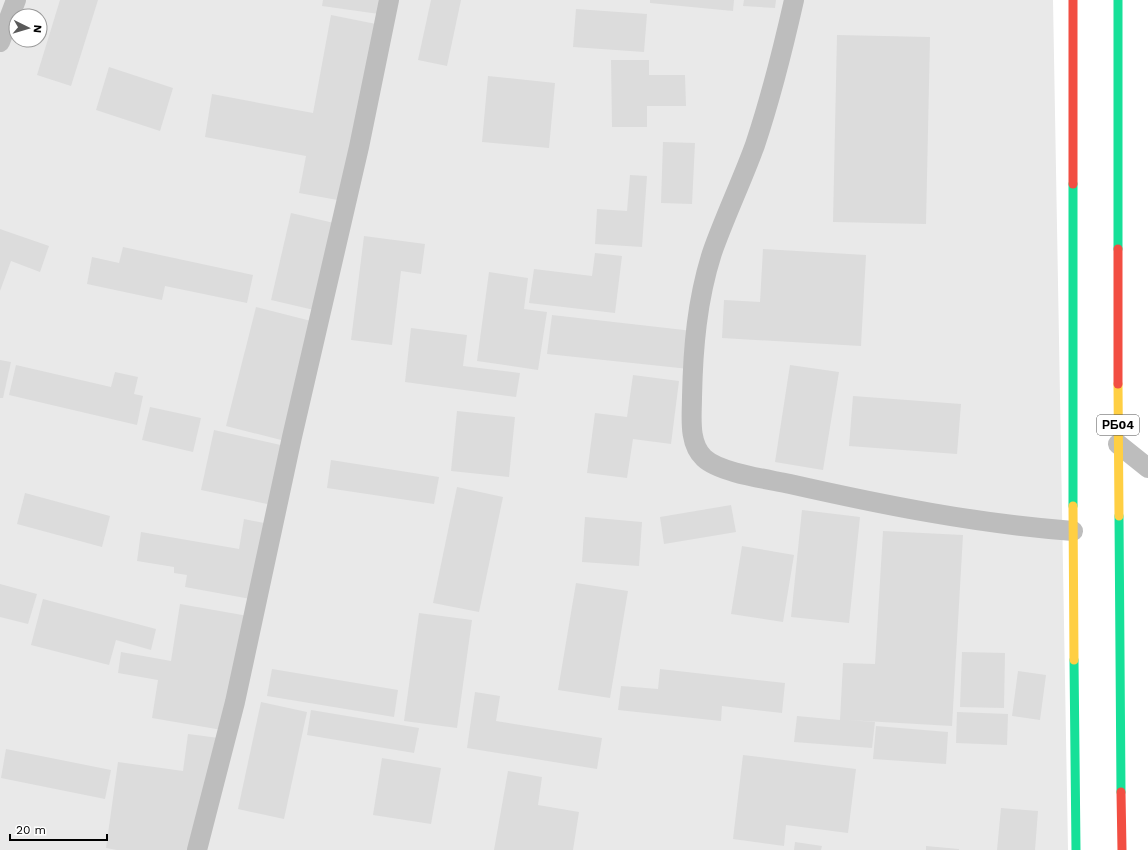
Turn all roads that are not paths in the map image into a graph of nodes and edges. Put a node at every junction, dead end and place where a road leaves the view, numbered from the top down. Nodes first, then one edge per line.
1 (16, 0) edge
2 (389, 0) edge
3 (794, 0) edge
4 (1073, 0) edge
5 (1118, 0) edge
6 (0, 42) edge
7 (1118, 444) junction
8 (1148, 468) edge
9 (1073, 531) junction
10 (197, 850) edge
11 (1076, 850) edge
12 (1122, 850) edge

1 - 6 lane
2 - 10 lane
3 - 9 lane
4 - 9 highway
5 - 7 highway, РБ04
7 - 8 lane
7 - 12 highway, РБ04
9 - 11 highway

